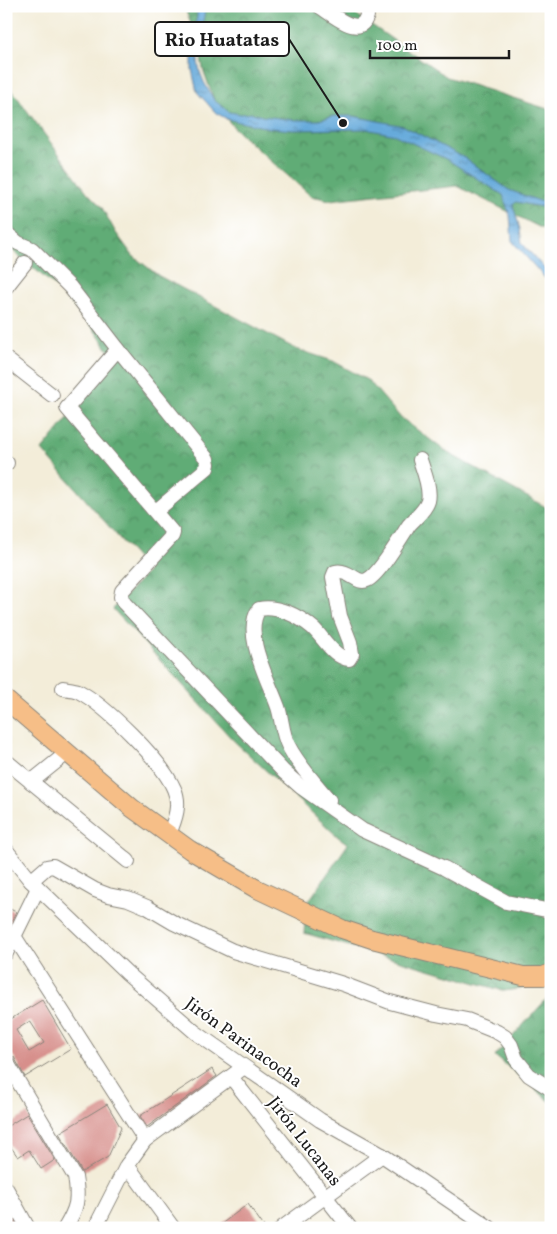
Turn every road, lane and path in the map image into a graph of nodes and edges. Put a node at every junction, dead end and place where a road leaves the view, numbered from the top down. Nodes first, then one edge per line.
1 (319, 6) edge
2 (366, 6) edge
3 (6, 233) edge
4 (24, 264) dead end
5 (6, 287) edge
6 (118, 349) junction
7 (6, 360) edge
8 (52, 395) dead end
9 (420, 460) dead end
10 (156, 511) junction
11 (63, 688) dead end
12 (6, 700) edge
13 (67, 753) junction
14 (6, 761) edge
15 (31, 782) junction
16 (341, 814) junction
17 (169, 834) junction
18 (6, 850) edge
19 (128, 861) dead end
20 (34, 885) junction
21 (551, 911) edge
22 (14, 936) junction
23 (6, 953) edge
24 (551, 973) edge
25 (6, 1061) edge
26 (244, 1067) junction
27 (231, 1077) junction
28 (551, 1089) edge
29 (145, 1140) junction
30 (382, 1154) junction
31 (127, 1165) junction
32 (6, 1188) edge
33 (326, 1196) junction
34 (28, 1228) edge
35 (65, 1228) edge
36 (95, 1228) edge
37 (173, 1228) edge
38 (282, 1228) edge
39 (350, 1228) edge
40 (490, 1228) edge

1 - 2 street
3 - 6 street
4 - 5 street
6 - 10 street
6 - 10 street
7 - 8 street
9 - 16 street
10 - 16 street
11 - 17 street
12 - 13 main road
13 - 15 street
13 - 17 main road
14 - 15 street
15 - 19 street
16 - 21 street
17 - 24 main road
18 - 20 street, Jirón Parinacocha
20 - 22 street
20 - 26 street, Jirón Parinacocha
20 - 28 street
22 - 23 street
22 - 29 street
25 - 35 street
26 - 27 street
26 - 30 street, Jirón Parinacocha
27 - 29 street
27 - 33 street, Jirón Lucanas
29 - 31 street
30 - 33 street
30 - 40 street, Jirón Parinacocha
31 - 36 street
31 - 37 street
32 - 34 street
33 - 38 street
33 - 39 street, Jirón Lucanas

